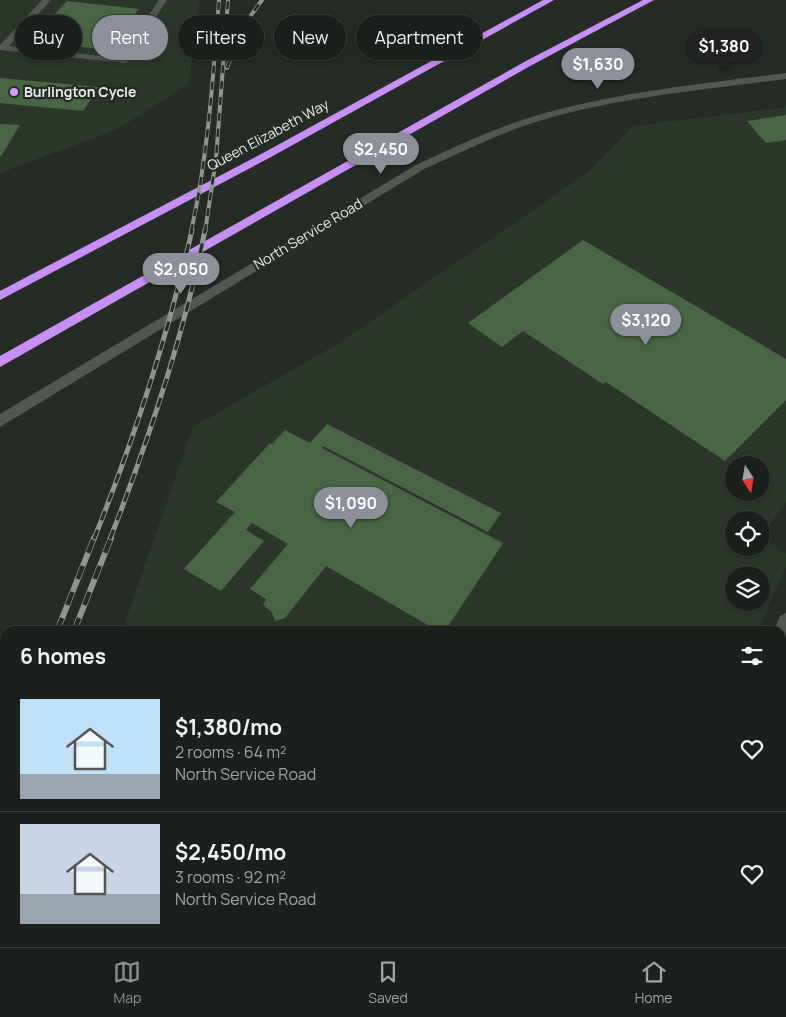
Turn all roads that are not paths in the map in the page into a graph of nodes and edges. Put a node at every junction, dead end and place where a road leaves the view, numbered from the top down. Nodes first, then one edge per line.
1 (47, 0) edge
2 (163, 0) edge
3 (550, 0) edge
4 (650, 0) edge
5 (786, 76) edge
6 (0, 296) edge
7 (0, 362) edge
8 (0, 421) edge

1 - 2 street
3 - 6 highway, Queen Elizabeth Way
4 - 7 highway
5 - 8 street, North Service Road

